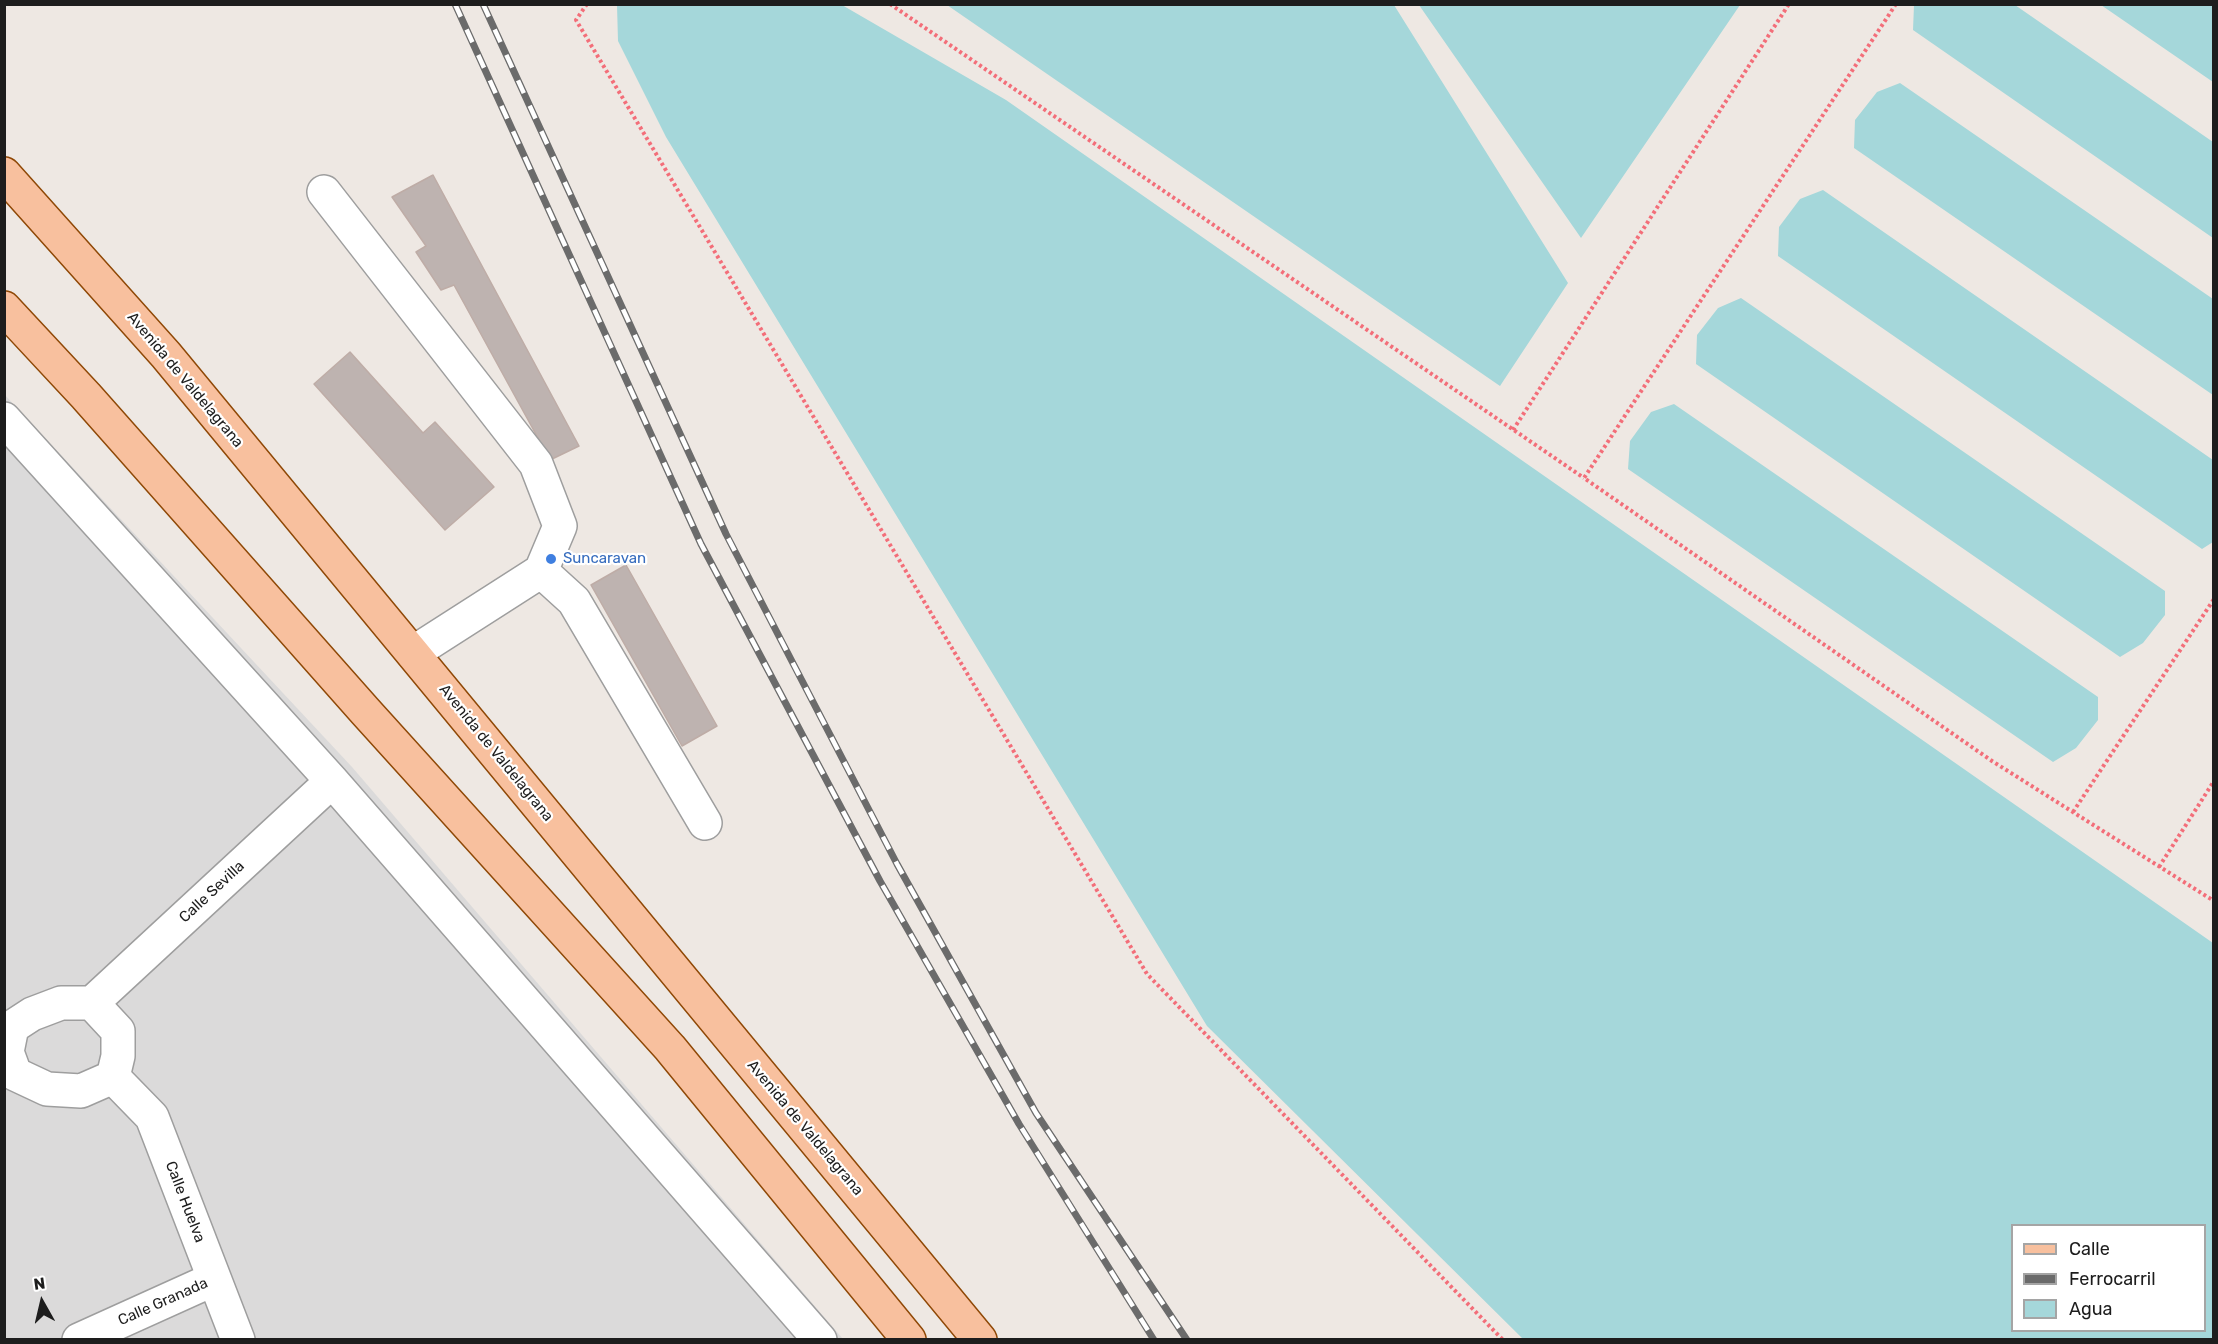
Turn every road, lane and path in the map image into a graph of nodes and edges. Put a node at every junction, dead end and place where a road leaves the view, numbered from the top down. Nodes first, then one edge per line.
1 (587, 4) edge
2 (890, 4) edge
3 (1790, 4) edge
4 (1896, 4) edge
5 (4, 174) edge
6 (324, 192) dead end
7 (4, 308) edge
8 (4, 418) edge
9 (1513, 430) junction
10 (1584, 478) junction
11 (541, 571) junction
12 (2214, 599) edge
13 (413, 653) junction
14 (332, 780) junction
15 (2214, 781) edge
16 (2073, 812) junction
17 (705, 823) dead end
18 (2159, 867) junction
19 (2214, 901) edge
20 (92, 1003) junction
21 (6, 1051) edge
22 (113, 1077) junction
23 (214, 1279) junction
24 (79, 1340) edge
25 (238, 1340) edge
26 (820, 1340) edge
27 (909, 1340) edge
28 (980, 1340) edge
29 (1503, 1340) edge

1 - 29 path
2 - 9 path
3 - 9 path
4 - 10 path
5 - 13 main road, Avenida de Valdelagrana
6 - 11 street
7 - 27 main road
8 - 14 street
9 - 10 path
10 - 16 path
11 - 13 street
11 - 17 street
12 - 16 path
13 - 28 main road, Avenida de Valdelagrana
14 - 20 street, Calle Sevilla
14 - 26 street
15 - 18 path
16 - 18 path
18 - 19 path
20 - 21 street
20 - 22 street
21 - 22 street
22 - 23 street, Calle Huelva
23 - 24 street, Calle Granada
23 - 25 street, Calle Huelva

